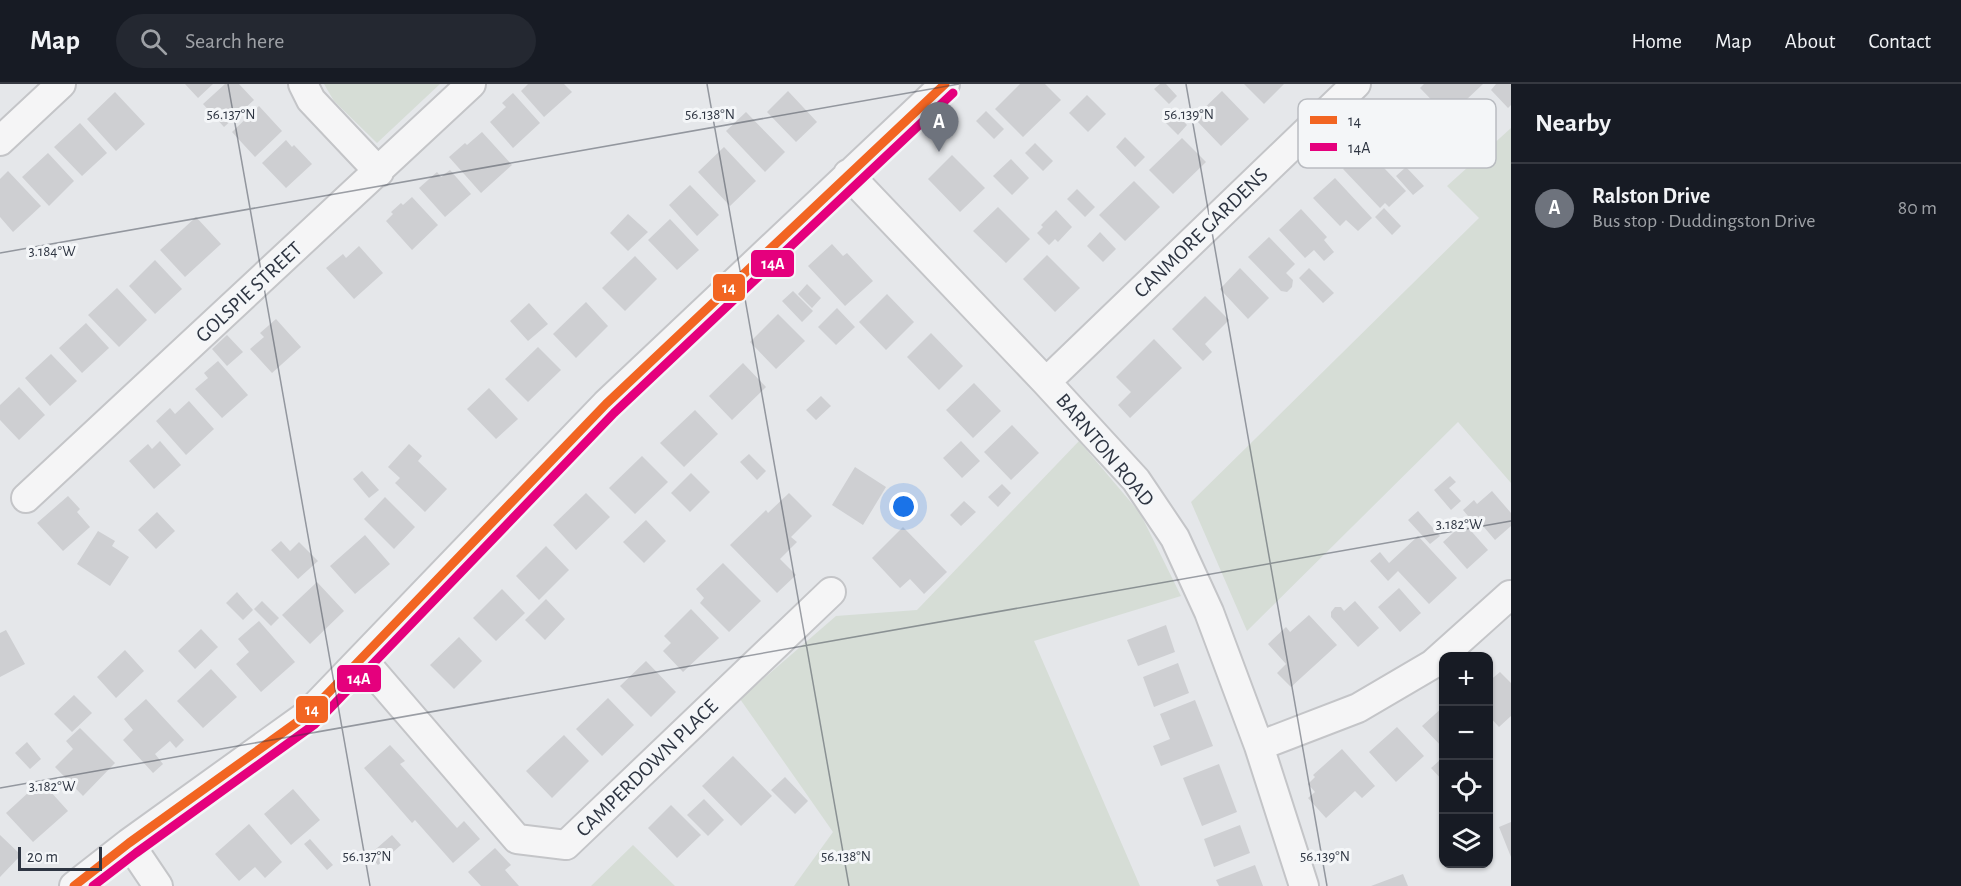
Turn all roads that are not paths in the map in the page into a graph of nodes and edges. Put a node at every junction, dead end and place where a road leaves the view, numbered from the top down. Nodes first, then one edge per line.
1 (61, 84) edge
2 (303, 84) edge
3 (471, 84) edge
4 (945, 84) edge
5 (1356, 84) edge
6 (1340, 99) edge
7 (1298, 140) edge
8 (0, 141) edge
9 (379, 172) junction
10 (848, 174) junction
11 (1046, 382) junction
12 (26, 498) dead end
13 (831, 592) dead end
14 (1510, 595) edge
15 (362, 659) junction
16 (1259, 746) junction
17 (129, 843) junction
18 (74, 886) edge
19 (158, 886) edge
20 (1304, 886) edge

1 - 8 street
2 - 9 street
3 - 9 street, GOLSPIE STREET
4 - 10 street
5 - 6 street, CANMORE GARDENS
7 - 11 street, CANMORE GARDENS
9 - 12 street, GOLSPIE STREET
10 - 11 street, BARNTON ROAD
10 - 15 street
11 - 16 street, BARNTON ROAD
13 - 15 street, CAMPERDOWN PLACE
14 - 16 street
15 - 17 street
16 - 20 street, BARNTON ROAD
17 - 18 street
17 - 19 street

